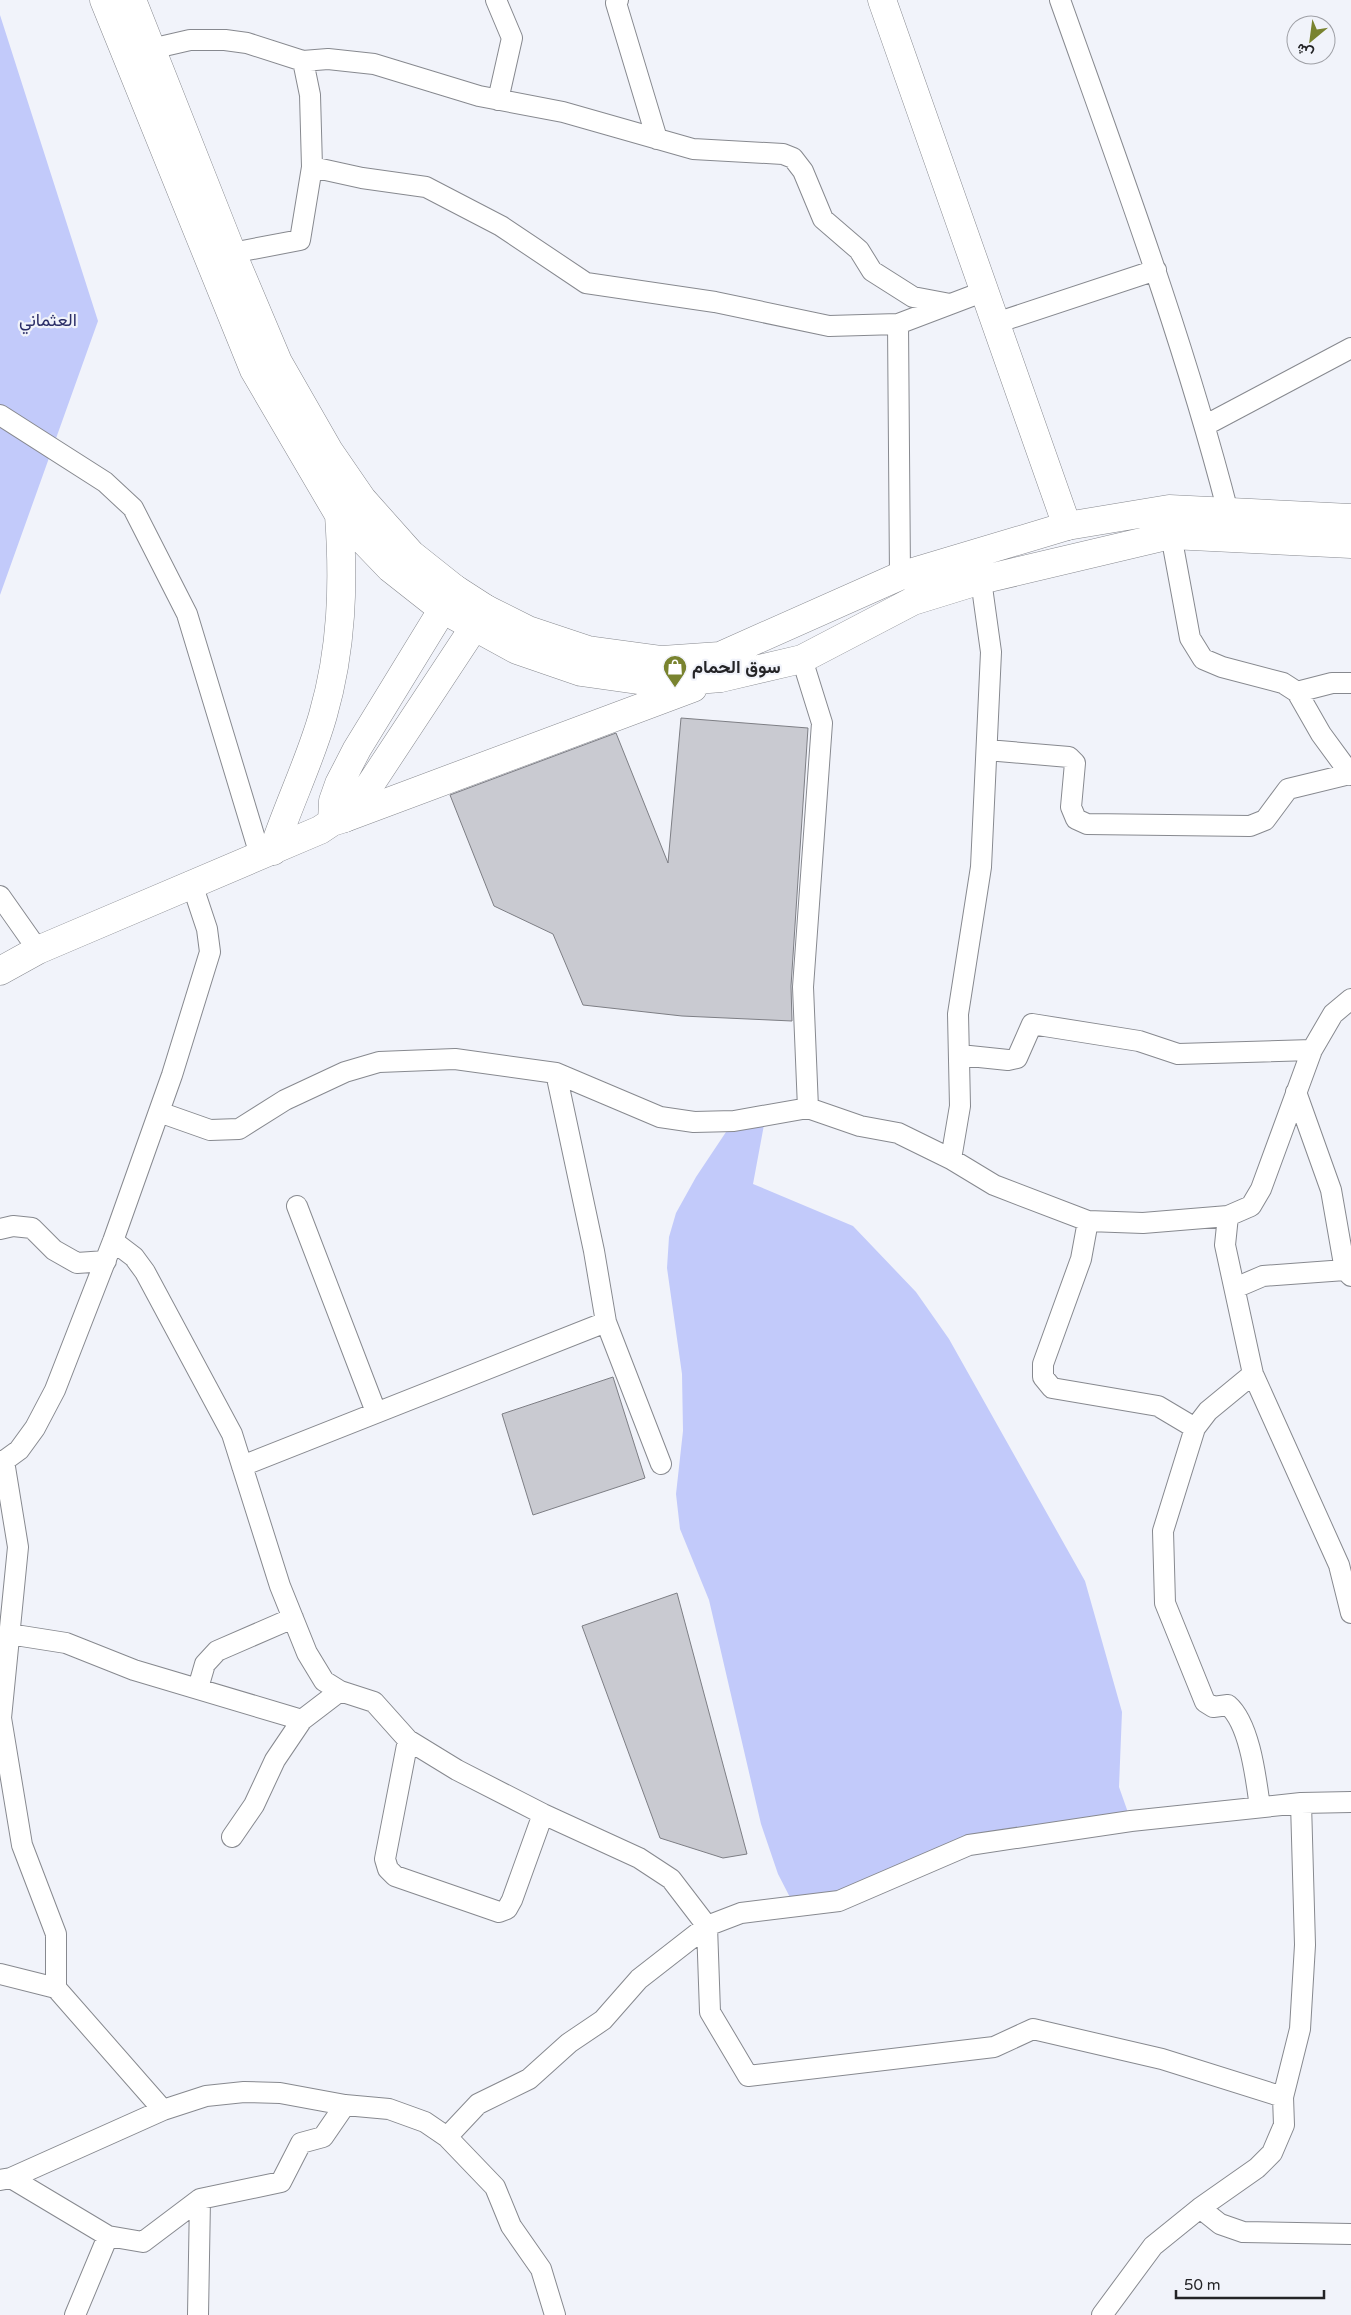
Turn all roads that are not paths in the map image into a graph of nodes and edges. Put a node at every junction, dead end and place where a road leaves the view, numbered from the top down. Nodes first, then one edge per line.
1 (104, 0) edge
2 (132, 0) edge
3 (496, 0) edge
4 (618, 0) edge
5 (882, 0) edge
6 (1060, 0) edge
7 (151, 49) junction
8 (303, 61) junction
9 (498, 100) junction
10 (657, 138) junction
11 (312, 168) junction
12 (232, 253) junction
13 (1156, 270) junction
14 (985, 291) junction
15 (950, 304) junction
16 (996, 323) junction
17 (898, 324) junction
18 (1351, 348) edge
19 (0, 415) edge
20 (1206, 425) junction
21 (1228, 512) junction
22 (339, 515) junction
23 (1351, 518) edge
24 (1067, 526) junction
25 (1171, 535) junction
26 (1351, 544) edge
27 (900, 576) junction
28 (981, 580) junction
29 (449, 599) junction
30 (480, 618) junction
31 (802, 659) junction
32 (721, 678) junction
33 (1351, 683) edge
34 (1297, 692) junction
35 (987, 750) junction
36 (1351, 774) edge
37 (339, 820) junction
38 (267, 853) junction
39 (192, 884) junction
40 (0, 896) edge
41 (38, 950) junction
42 (0, 971) edge
43 (1351, 999) edge
44 (1312, 1050) junction
45 (960, 1055) junction
46 (556, 1073) junction
47 (1296, 1092) junction
48 (808, 1108) junction
49 (160, 1112) junction
50 (951, 1159) junction
51 (297, 1206) dead end
52 (1228, 1216) junction
53 (1088, 1221) junction
54 (0, 1229) edge
55 (114, 1241) junction
56 (106, 1261) junction
57 (1348, 1273) edge
58 (1235, 1288) junction
59 (606, 1322) junction
60 (1253, 1374) junction
61 (376, 1412) junction
62 (1195, 1428) junction
63 (2, 1461) edge
64 (661, 1464) dead end
65 (242, 1466) junction
66 (1351, 1613) edge
67 (293, 1618) junction
68 (9, 1634) junction
69 (198, 1688) junction
70 (340, 1691) junction
71 (302, 1720) junction
72 (408, 1740) junction
73 (1351, 1802) edge
74 (1301, 1803) junction
75 (1260, 1807) junction
76 (543, 1814) junction
77 (232, 1837) dead end
78 (708, 1926) junction
79 (0, 1974) edge
80 (56, 1988) junction
81 (1283, 2097) junction
82 (345, 2105) junction
83 (162, 2110) junction
84 (447, 2136) junction
85 (6, 2179) edge
86 (200, 2199) junction
87 (1200, 2208) junction
88 (1351, 2234) edge
89 (108, 2236) junction
90 (75, 2315) edge
91 (198, 2315) edge
92 (555, 2315) edge
93 (1102, 2315) edge

1 - 22 main road
2 - 7 main road
3 - 9 street
4 - 10 street
5 - 14 main road
6 - 13 street
7 - 8 street
7 - 12 main road
8 - 9 street
8 - 11 street
9 - 10 street
10 - 15 street
11 - 12 street
11 - 17 street
12 - 29 main road
13 - 16 street
13 - 20 street
14 - 15 street
14 - 16 main road
15 - 17 street
16 - 24 main road
17 - 27 street
18 - 20 street
19 - 38 street
20 - 21 street
21 - 23 main road
21 - 24 main road
22 - 29 main road
22 - 38 main road
24 - 27 main road
25 - 26 main road
25 - 28 main road
25 - 34 street
27 - 30 main road
28 - 31 main road
28 - 35 street
29 - 30 main road
29 - 37 main road
30 - 32 main road
30 - 37 main road
31 - 32 main road
31 - 48 street
32 - 37 main road
33 - 34 street
34 - 36 street
35 - 36 street
35 - 45 street
37 - 38 main road
38 - 39 main road
39 - 41 main road
39 - 49 street
40 - 41 street
41 - 42 main road
43 - 44 street
44 - 45 street
44 - 47 street
45 - 50 street
46 - 48 street
46 - 49 street
46 - 59 street
47 - 52 street
47 - 57 street
48 - 50 street
49 - 55 street
50 - 53 street
51 - 61 street
52 - 53 street
52 - 58 street
53 - 62 street
54 - 56 street
55 - 56 street
55 - 65 street
56 - 63 street
57 - 58 street
58 - 60 street
59 - 61 street
59 - 64 street
60 - 62 street
60 - 66 street
61 - 65 street
62 - 75 street
63 - 68 street
65 - 67 street
67 - 69 street
67 - 70 street
68 - 69 street
68 - 80 street
69 - 71 street
70 - 71 street
70 - 72 street
71 - 77 street
72 - 76 street
72 - 76 street
73 - 74 street
74 - 75 street
74 - 81 street
75 - 78 street
76 - 78 street
78 - 81 street
78 - 84 street
79 - 80 street
80 - 83 street
81 - 87 street
82 - 83 street
82 - 84 street
82 - 86 street
83 - 85 street
84 - 92 street
85 - 89 street
86 - 89 street
86 - 91 street
87 - 88 street
87 - 93 street
89 - 90 street

